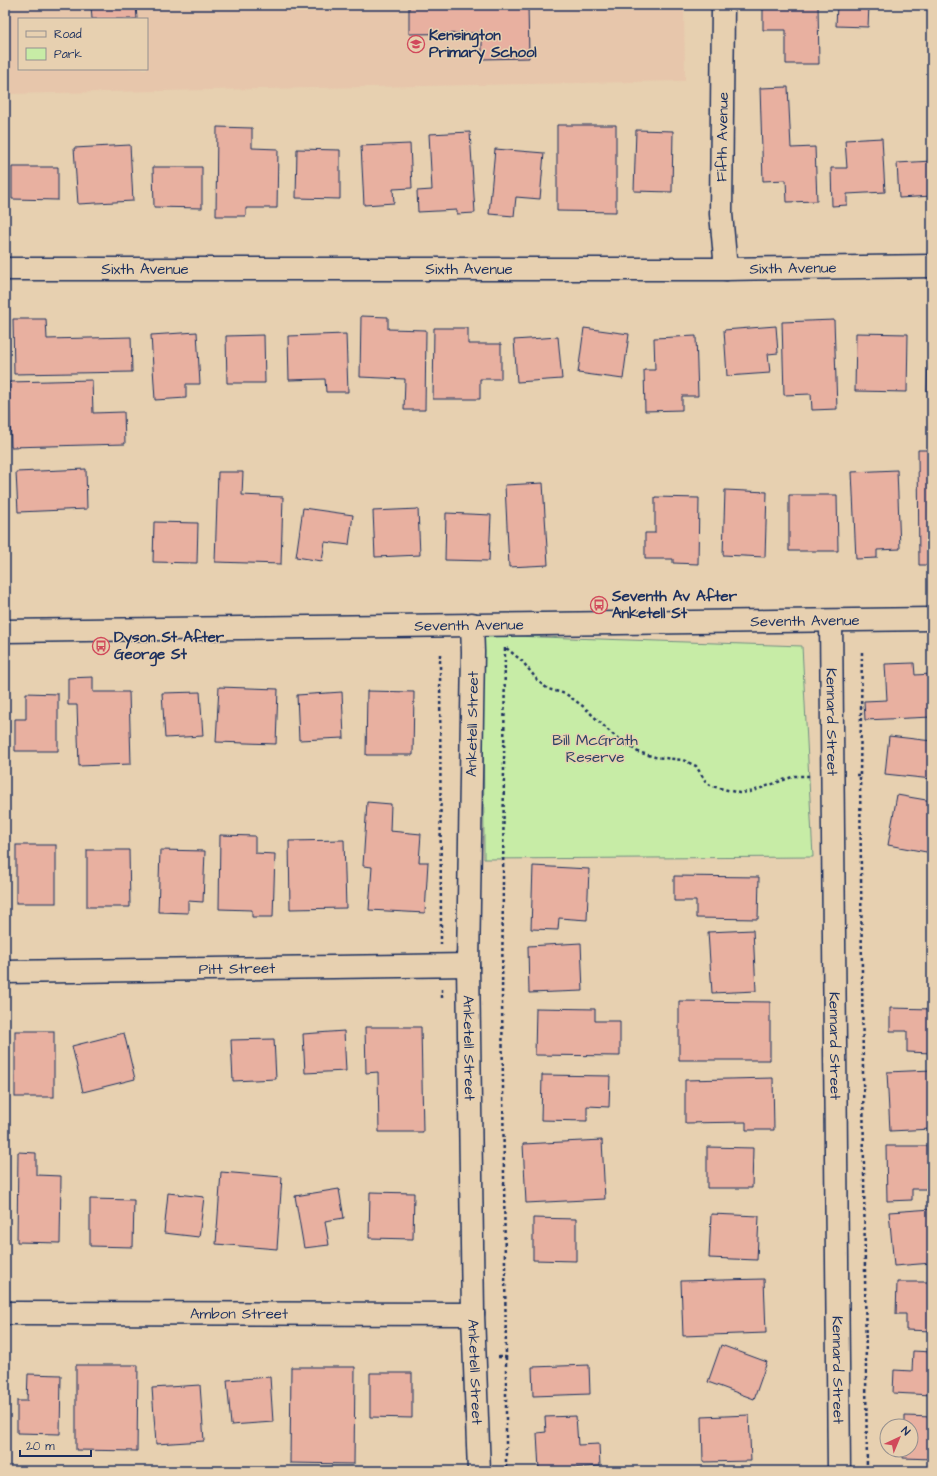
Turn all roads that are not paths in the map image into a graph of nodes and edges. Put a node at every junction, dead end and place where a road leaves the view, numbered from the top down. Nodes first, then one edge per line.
1 (723, 5) edge
2 (932, 266) edge
3 (5, 269) edge
4 (726, 269) junction
5 (932, 619) edge
6 (831, 621) junction
7 (472, 624) junction
8 (5, 631) edge
9 (468, 965) junction
10 (5, 972) edge
11 (5, 1313) edge
12 (473, 1314) junction
13 (480, 1471) edge
14 (839, 1471) edge

1 - 4 street, Fifth Avenue
2 - 4 street, Sixth Avenue
3 - 4 street, Sixth Avenue
5 - 6 street, Seventh Avenue
6 - 7 street, Seventh Avenue
6 - 14 street, Kennard Street
7 - 8 street, Seventh Avenue
7 - 9 street, Anketell Street
9 - 10 street, Pitt Street
9 - 12 street, Anketell Street
11 - 12 street, Ambon Street
12 - 13 street, Anketell Street

